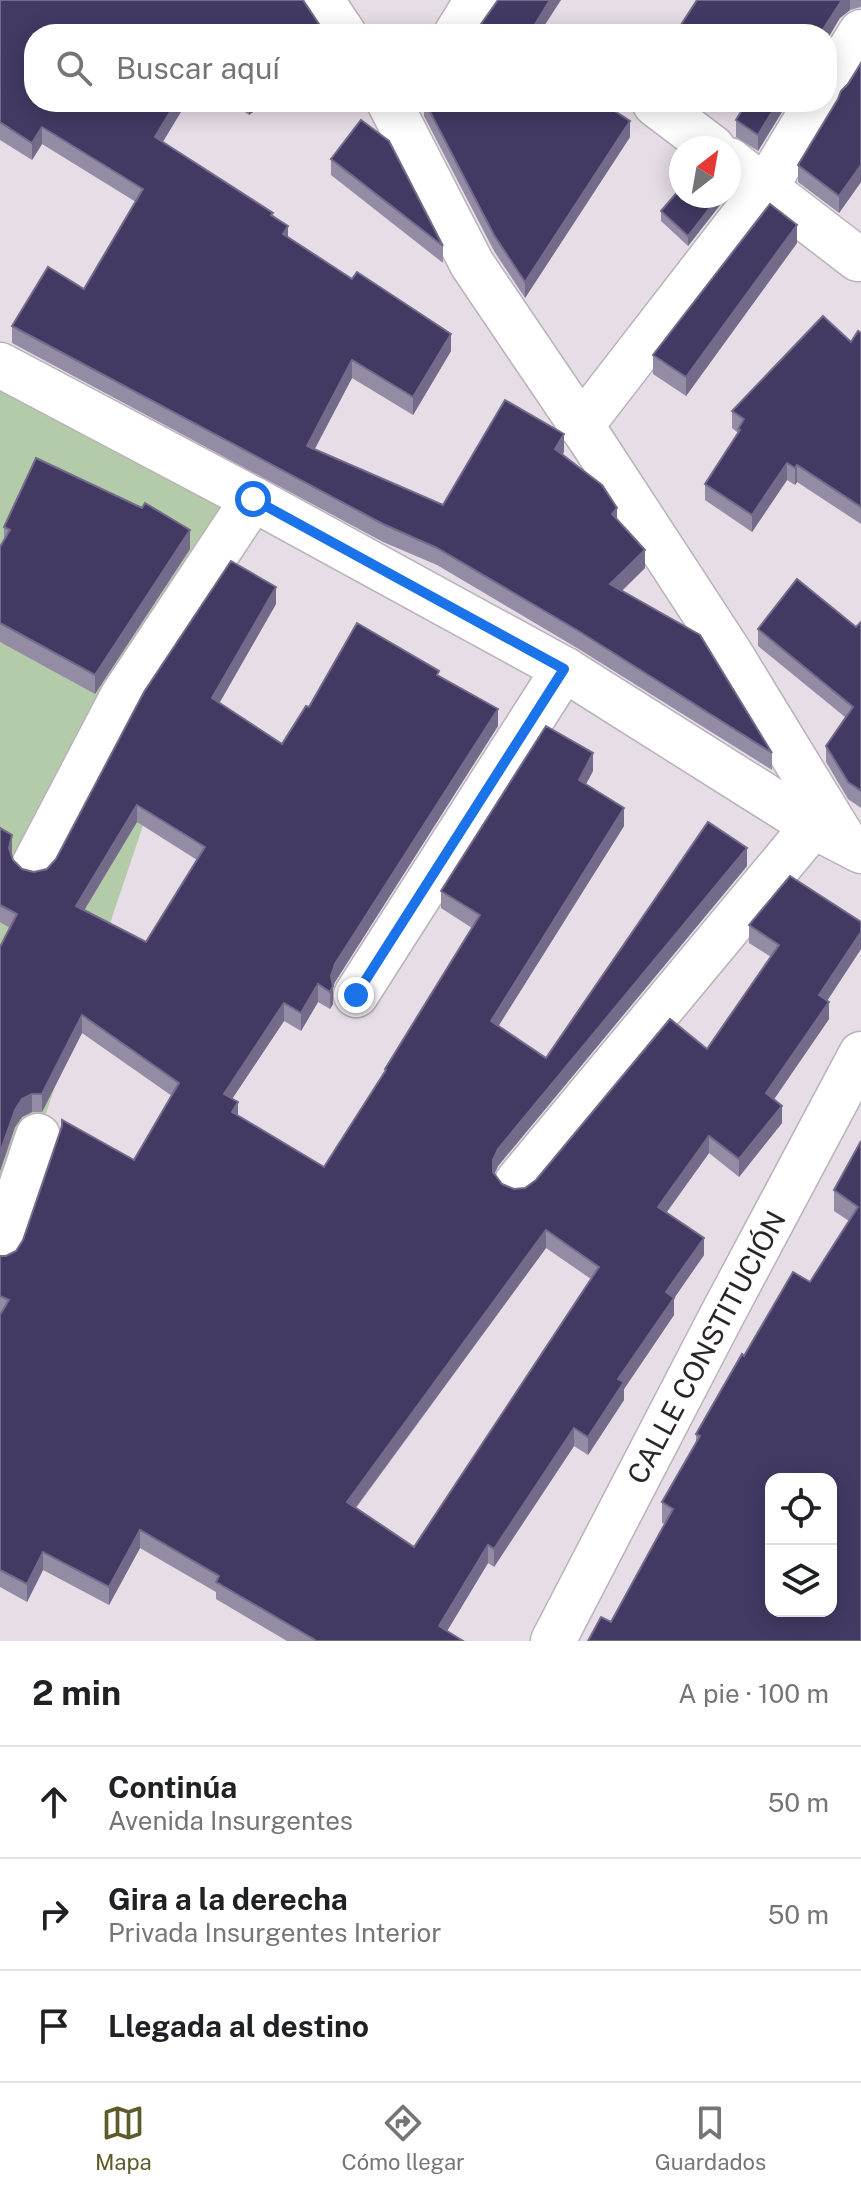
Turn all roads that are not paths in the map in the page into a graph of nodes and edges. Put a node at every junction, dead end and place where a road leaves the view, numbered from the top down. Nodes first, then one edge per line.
1 (321, 0) edge
2 (477, 0) edge
3 (337, 24) edge
4 (462, 24) edge
5 (861, 32) edge
6 (837, 71) edge
7 (402, 112) edge
8 (666, 112) edge
9 (811, 112) edge
10 (697, 136) edge
11 (741, 169) edge
12 (765, 188) junction
13 (858, 259) dead end
14 (0, 365) edge
15 (581, 426) junction
16 (253, 499) junction
17 (564, 669) junction
18 (839, 840) edge
19 (34, 865) dead end
20 (356, 995) dead end
21 (861, 1054) edge
22 (38, 1136) dead end
23 (517, 1182) dead end
24 (0, 1249) edge
25 (553, 1641) edge

1 - 3 street
2 - 4 street
5 - 6 street
7 - 15 street
8 - 10 street
9 - 12 street
11 - 12 street
12 - 13 street
12 - 15 street
14 - 16 street
15 - 18 street
16 - 17 street
16 - 19 street
17 - 18 street
17 - 20 street
18 - 23 street
21 - 25 street, CALLE CONSTITUCIÓN
22 - 24 street

